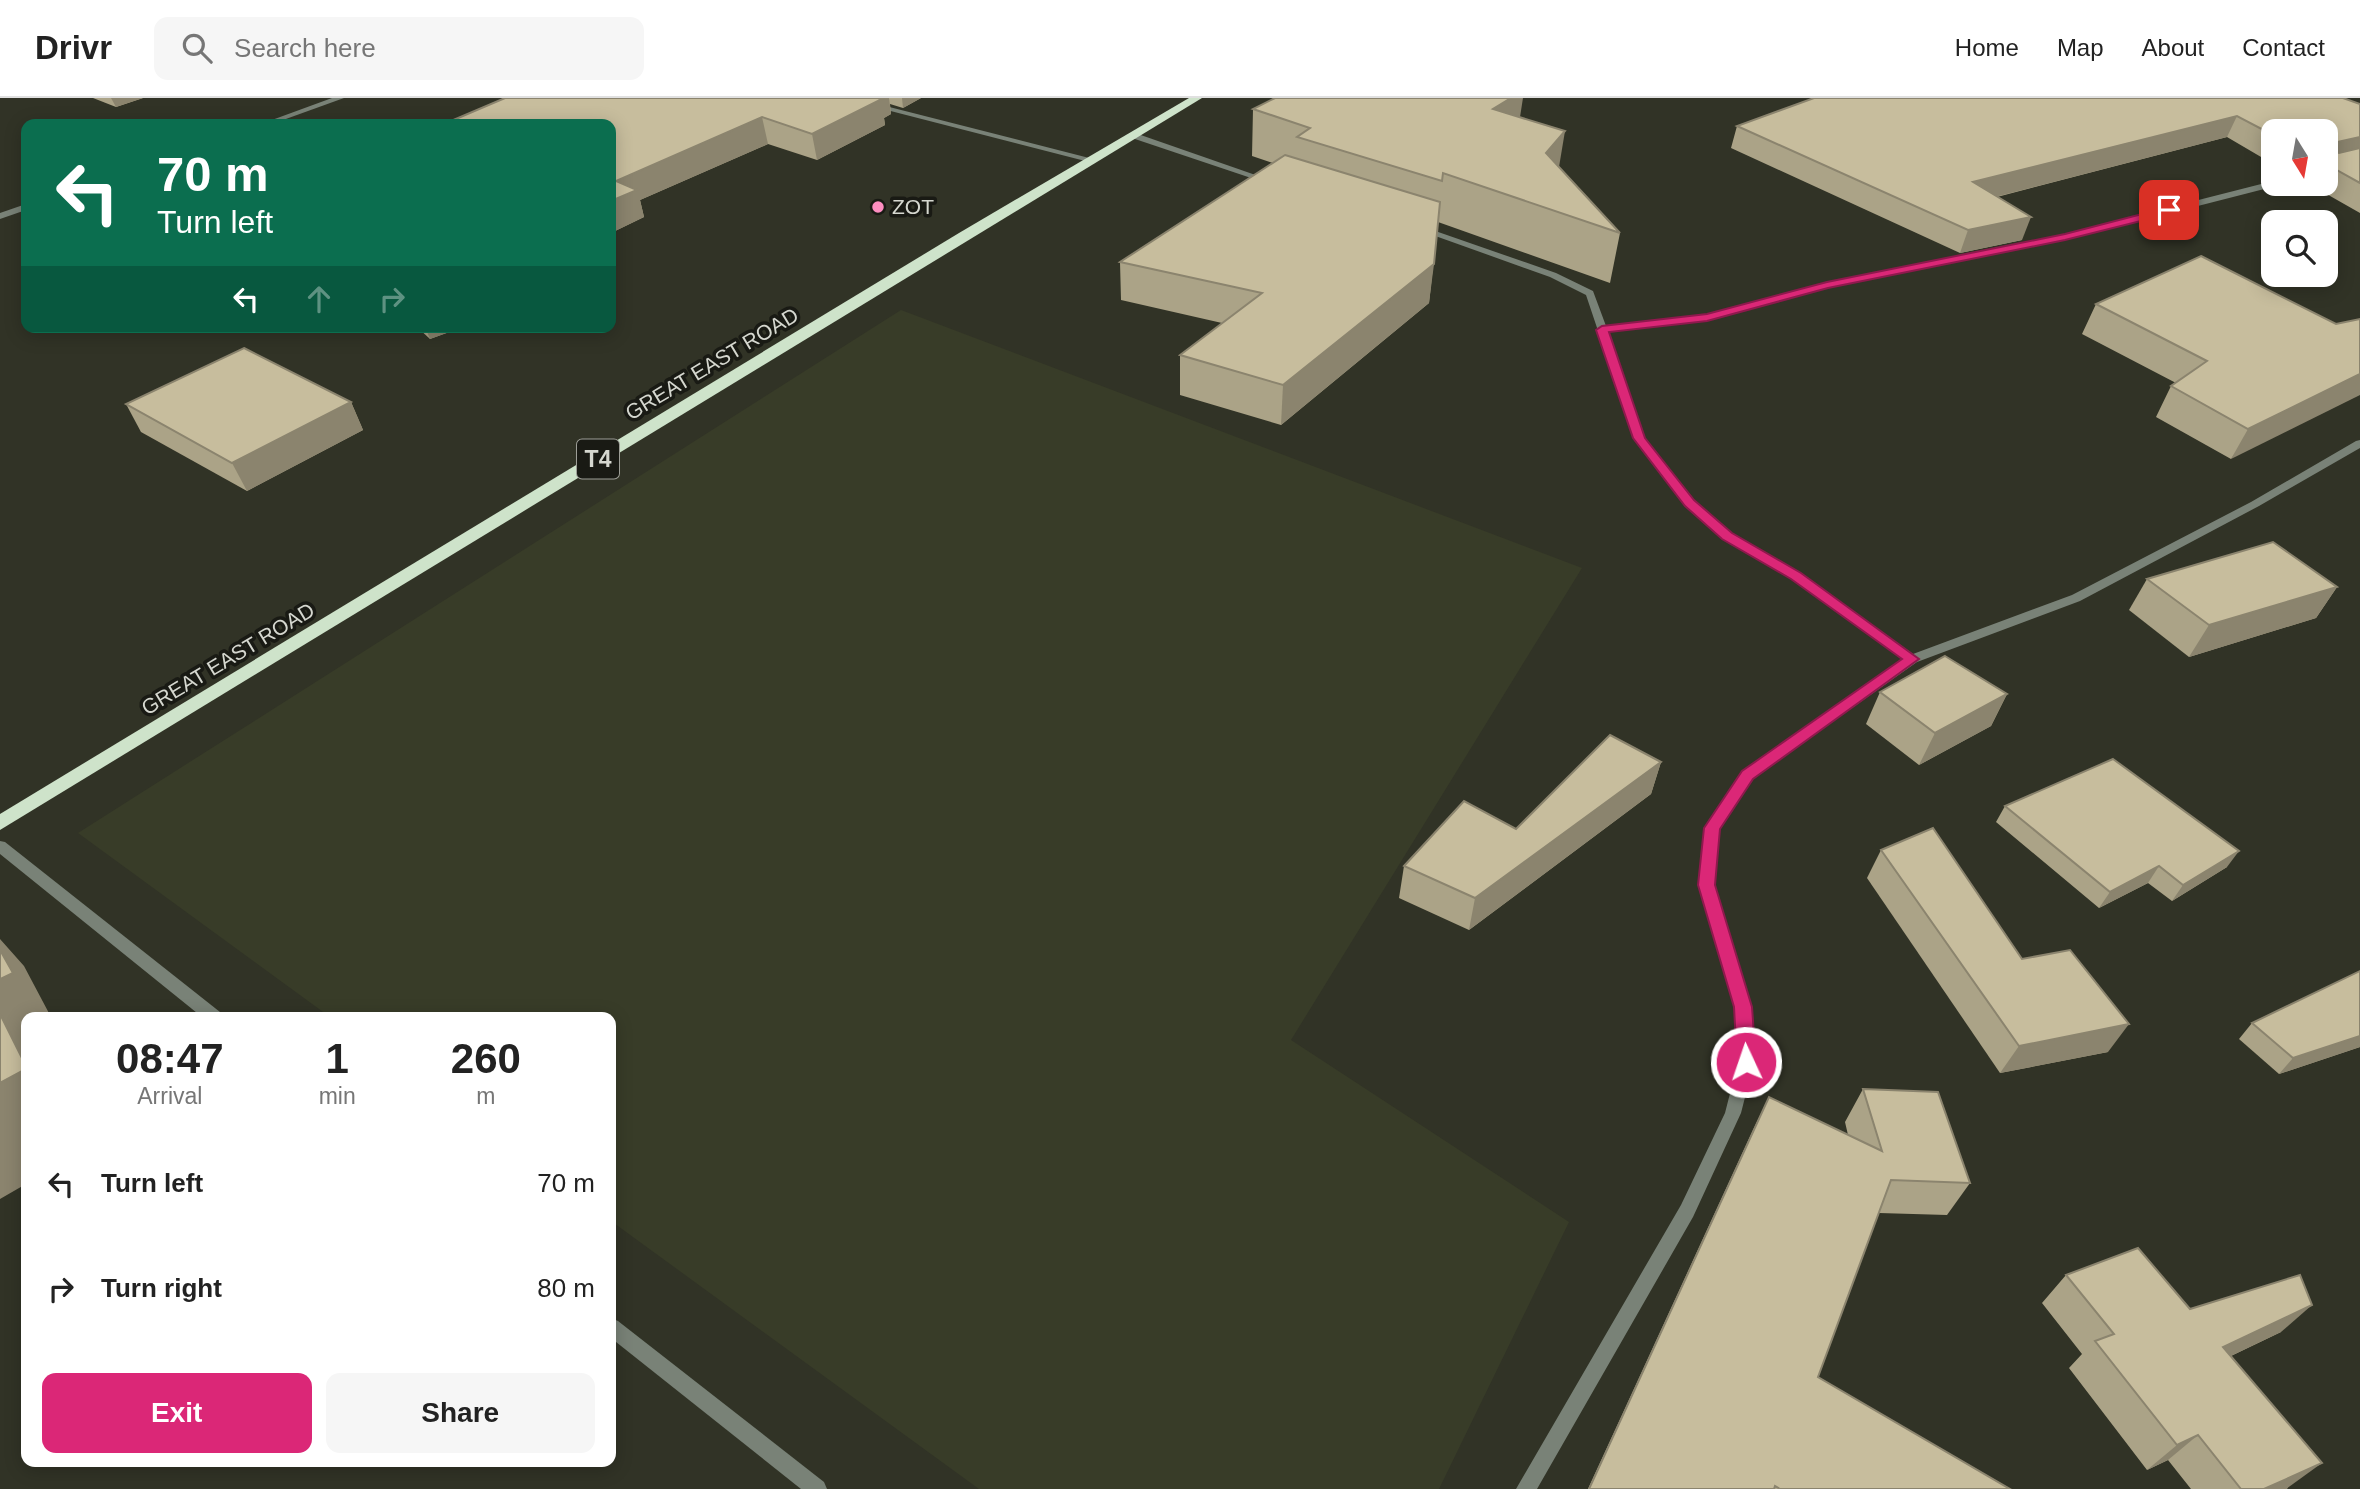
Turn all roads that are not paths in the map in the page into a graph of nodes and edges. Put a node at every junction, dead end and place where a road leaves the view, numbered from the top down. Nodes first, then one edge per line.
1 (340, 98) edge
2 (844, 98) edge
3 (1197, 98) edge
4 (279, 119) edge
5 (1132, 135) junction
6 (1093, 160) junction
7 (1274, 183) edge
8 (2261, 187) edge
9 (21, 209) edge
10 (0, 216) edge
11 (1403, 223) edge
12 (1602, 330) junction
13 (2360, 443) edge
14 (1912, 659) junction
15 (0, 823) edge
16 (0, 846) edge
17 (209, 1012) edge
18 (616, 1331) edge
19 (817, 1489) edge
20 (1526, 1489) edge

1 - 4 street
2 - 6 street
3 - 5 highway, GREAT EAST ROAD / T4
5 - 6 highway, GREAT EAST ROAD / T4
5 - 7 street
6 - 15 highway, GREAT EAST ROAD / T4
8 - 12 street
9 - 10 street
11 - 12 street
12 - 14 street
13 - 14 street
14 - 20 street
16 - 17 street
18 - 19 street

